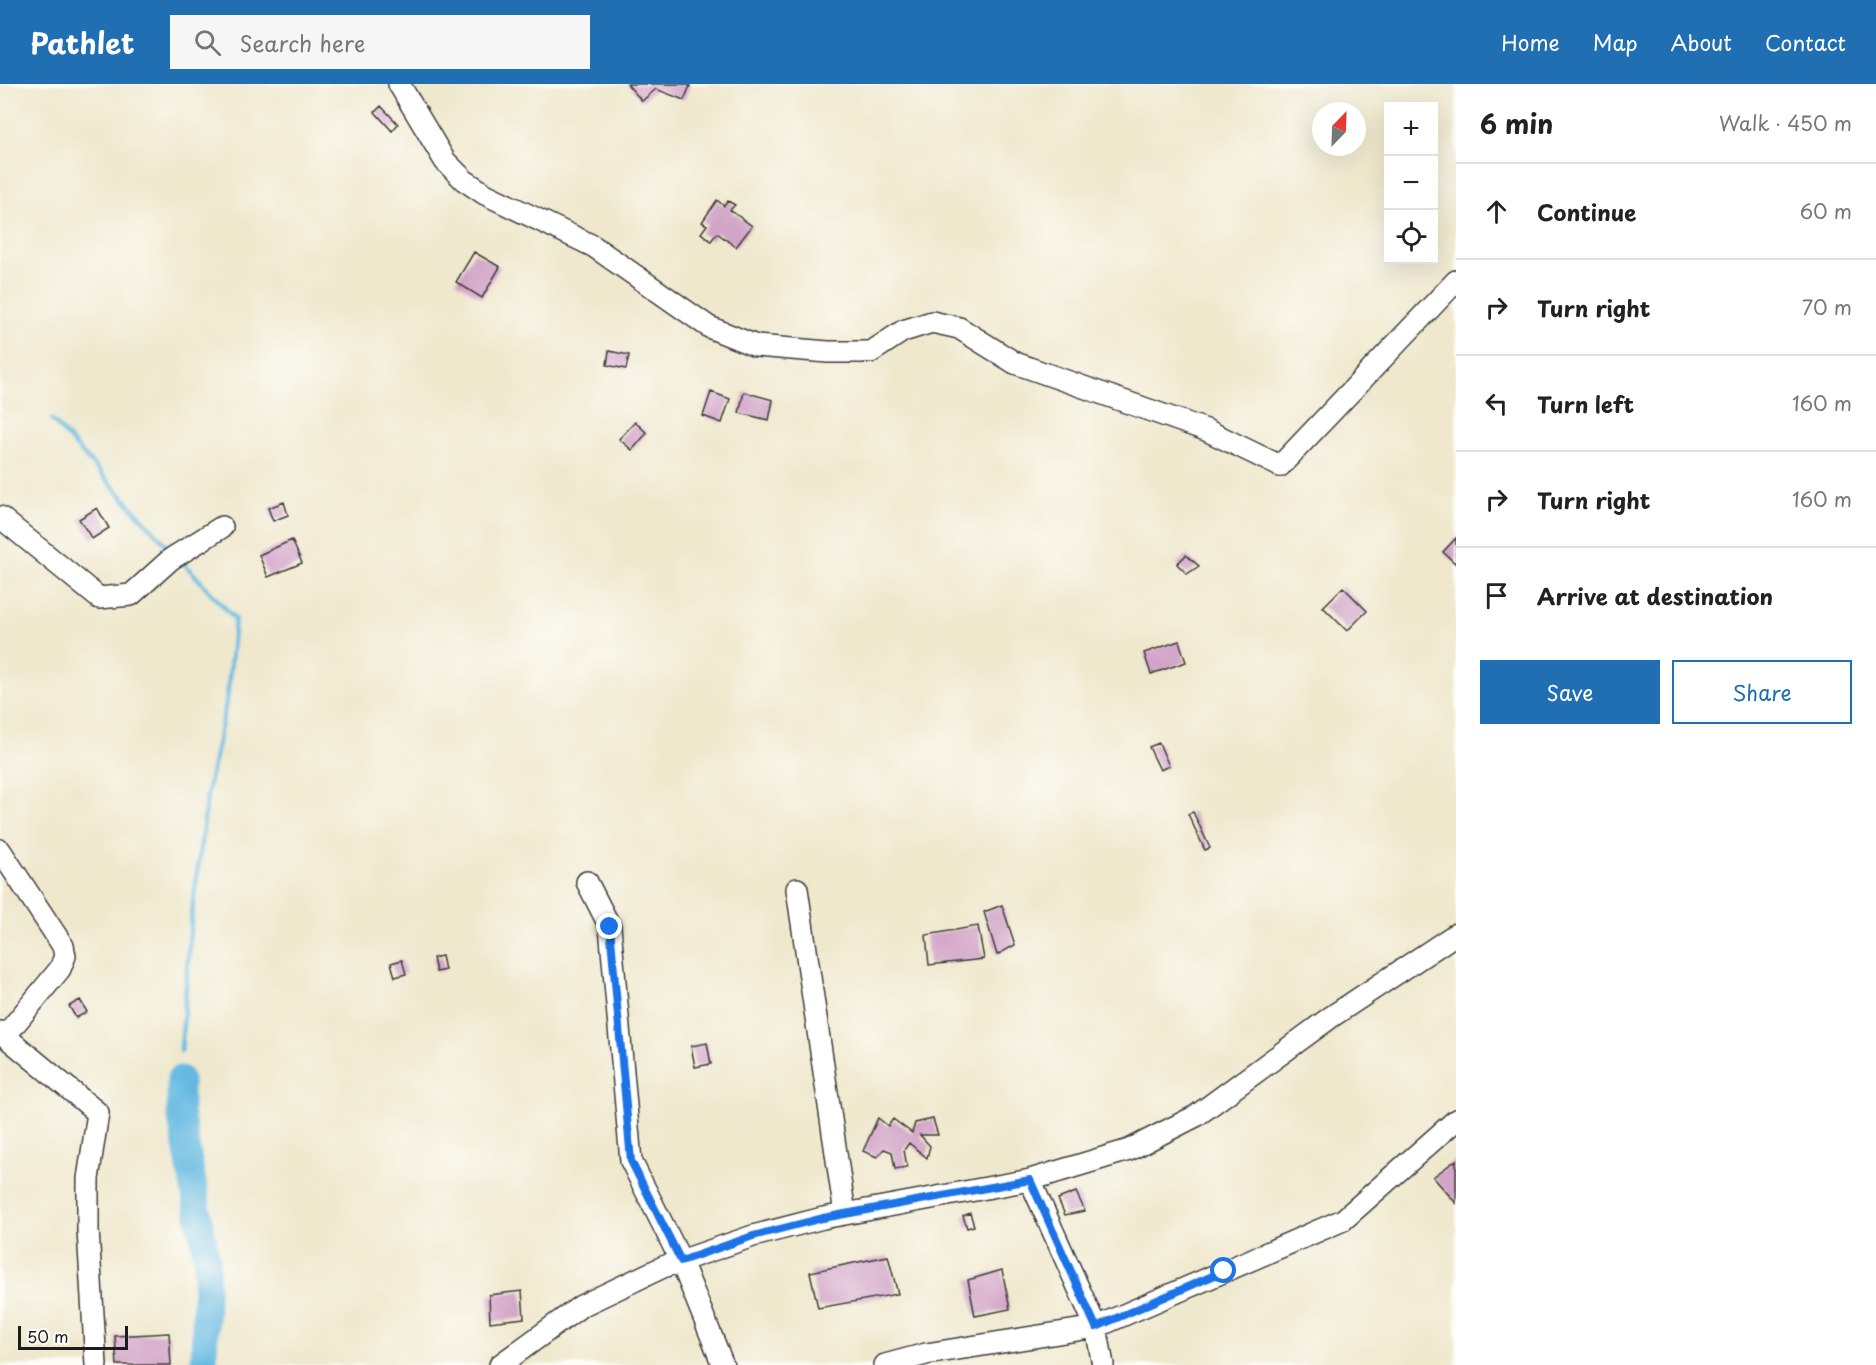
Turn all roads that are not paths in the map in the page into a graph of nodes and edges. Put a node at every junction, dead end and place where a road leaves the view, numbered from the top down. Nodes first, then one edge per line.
1 (399, 84) edge
2 (1456, 281) edge
3 (0, 517) edge
4 (222, 527) dead end
5 (0, 850) edge
6 (587, 882) dead end
7 (797, 889) dead end
8 (1456, 934) edge
9 (2, 1034) edge
10 (1456, 1120) edge
11 (1030, 1180) junction
12 (845, 1214) junction
13 (681, 1261) junction
14 (1096, 1327) junction
15 (96, 1365) edge
16 (500, 1365) edge
17 (723, 1365) edge
18 (885, 1365) edge
19 (1103, 1365) edge

1 - 2 street
3 - 4 street
5 - 9 street
6 - 13 street
7 - 12 street
8 - 11 street
9 - 15 street
10 - 14 street
11 - 12 street
11 - 14 street
12 - 13 street
13 - 16 street
13 - 17 street
14 - 18 street
14 - 19 street

